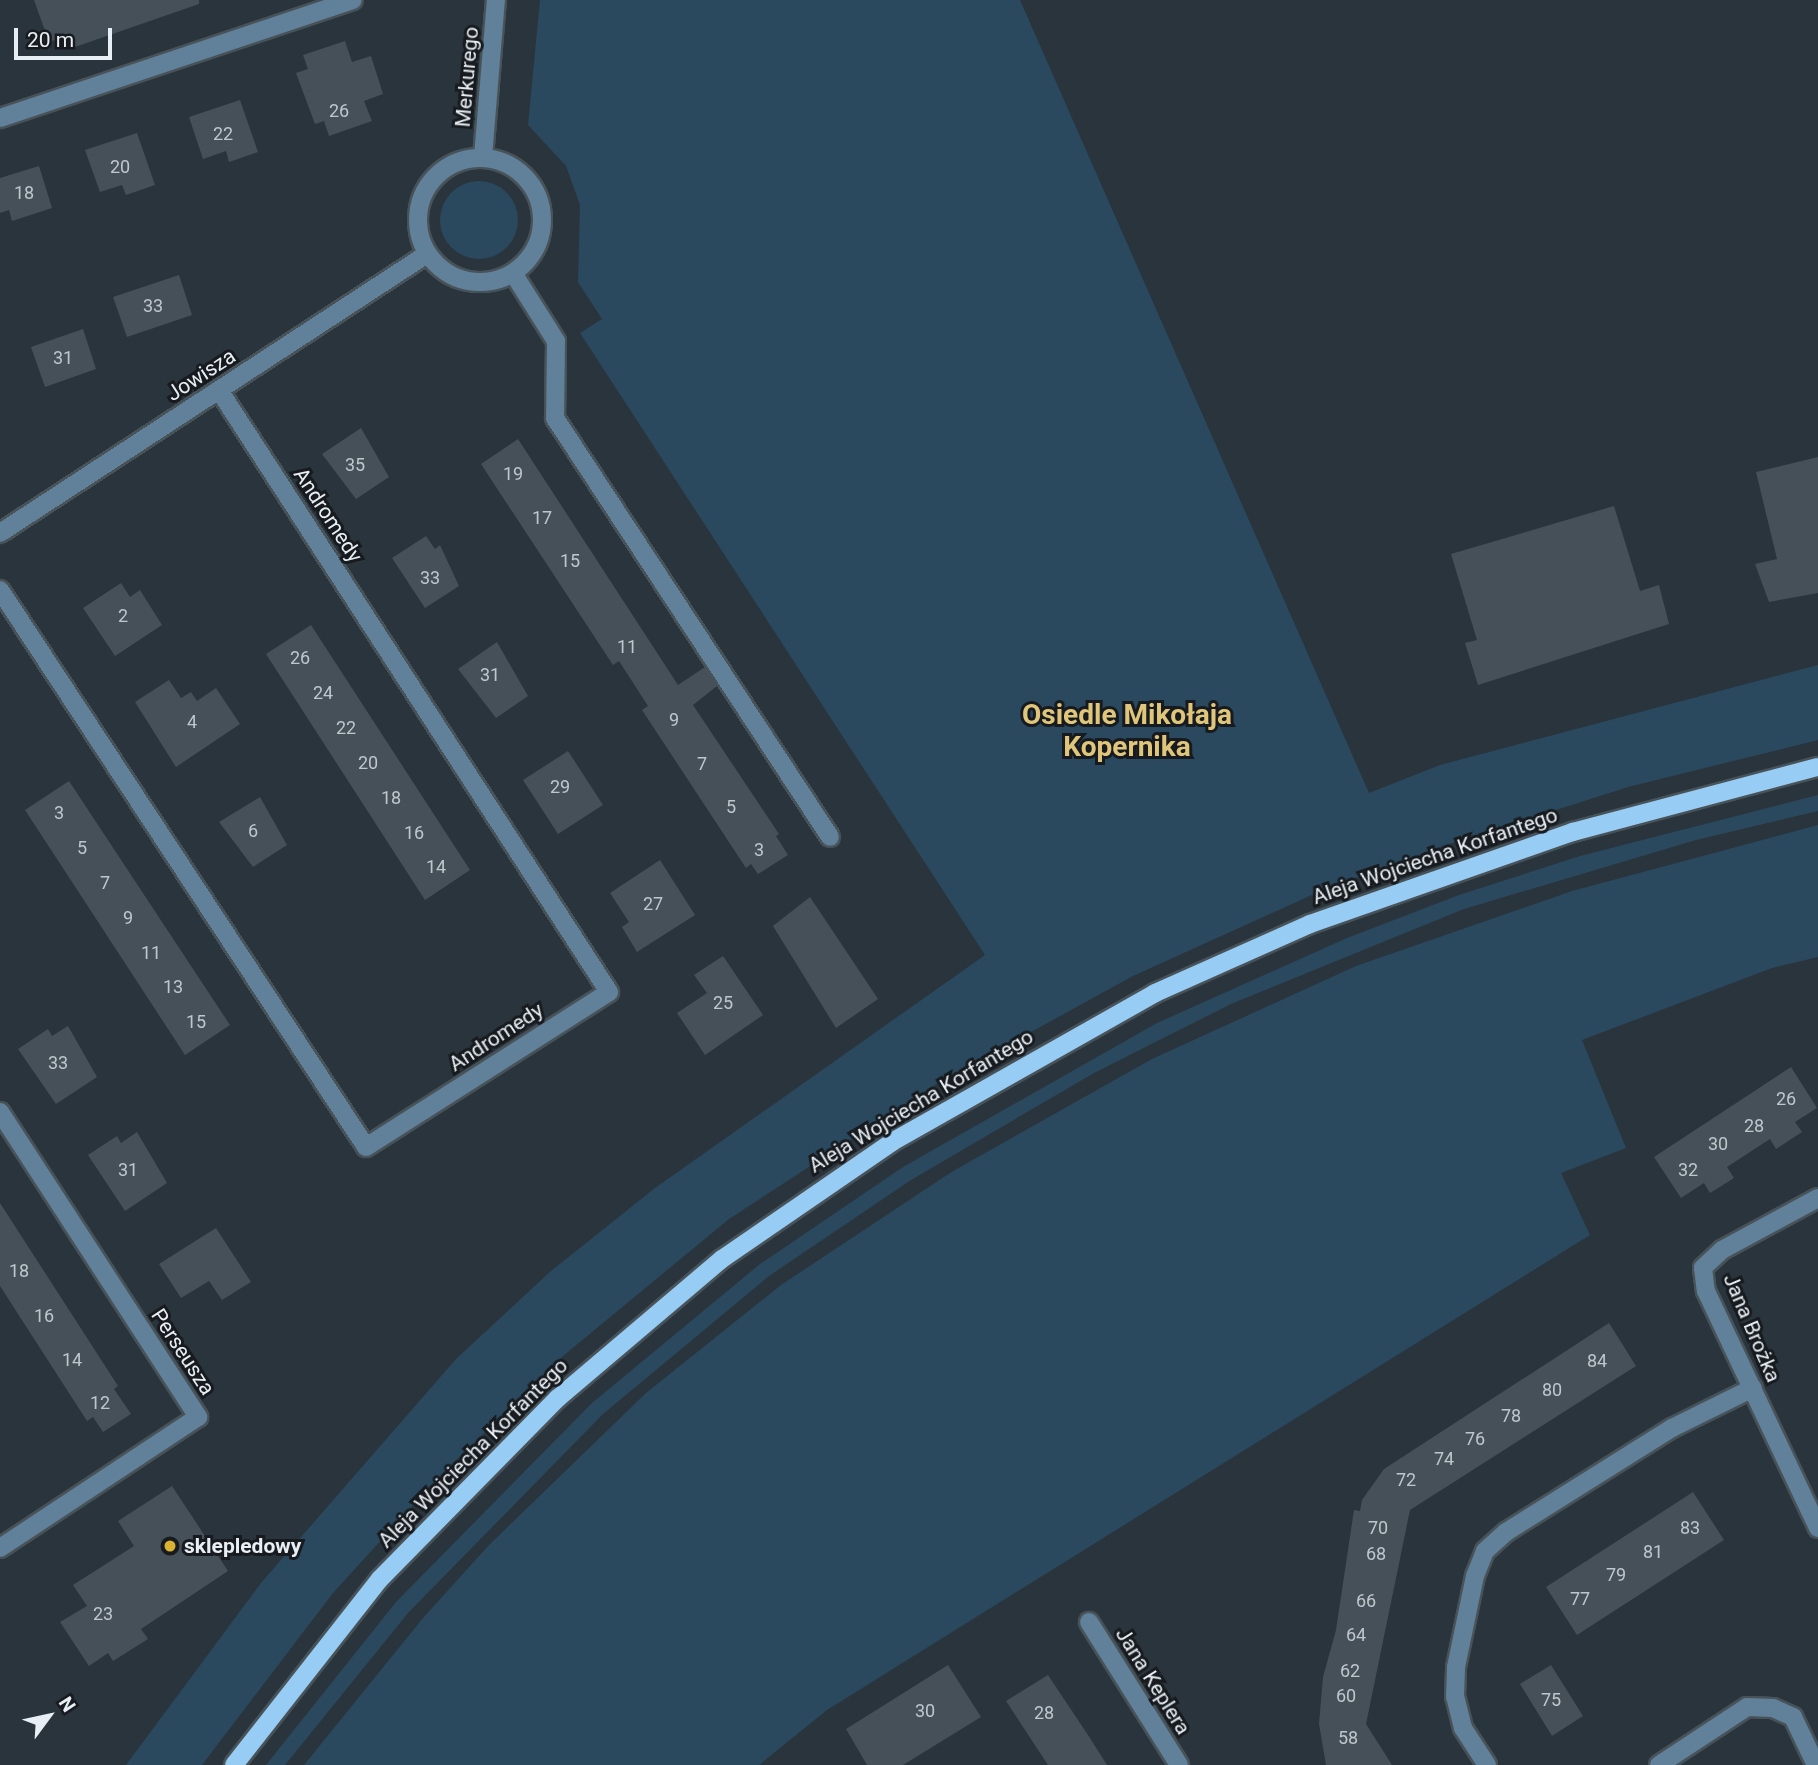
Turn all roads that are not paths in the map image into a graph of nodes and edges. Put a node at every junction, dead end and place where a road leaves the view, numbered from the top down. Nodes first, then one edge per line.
1 (353, 0) edge
2 (496, 0) edge
3 (0, 118) edge
4 (483, 158) junction
5 (427, 254) junction
6 (513, 273) junction
7 (219, 390) junction
8 (0, 533) edge
9 (0, 590) edge
10 (1818, 767) edge
11 (830, 837) dead end
12 (0, 1112) edge
13 (1818, 1198) edge
14 (1753, 1388) junction
15 (1818, 1528) edge
16 (0, 1548) edge
17 (1089, 1622) dead end
18 (234, 1765) edge
19 (1179, 1765) edge
20 (1487, 1765) edge
21 (1659, 1765) edge
22 (1816, 1765) edge

1 - 3 street
2 - 4 street, Merkurego
4 - 5 street
4 - 6 street
5 - 6 street
5 - 7 street, Jowisza
6 - 11 street
7 - 8 street, Jowisza
7 - 9 street, Andromedy
10 - 18 main road, Aleja Wojciecha Korfantego
12 - 16 street, Perseusza
13 - 14 street, Jana Brożka
14 - 15 street, Jana Brożka
14 - 20 street
17 - 19 street, Jana Keplera
21 - 22 street

